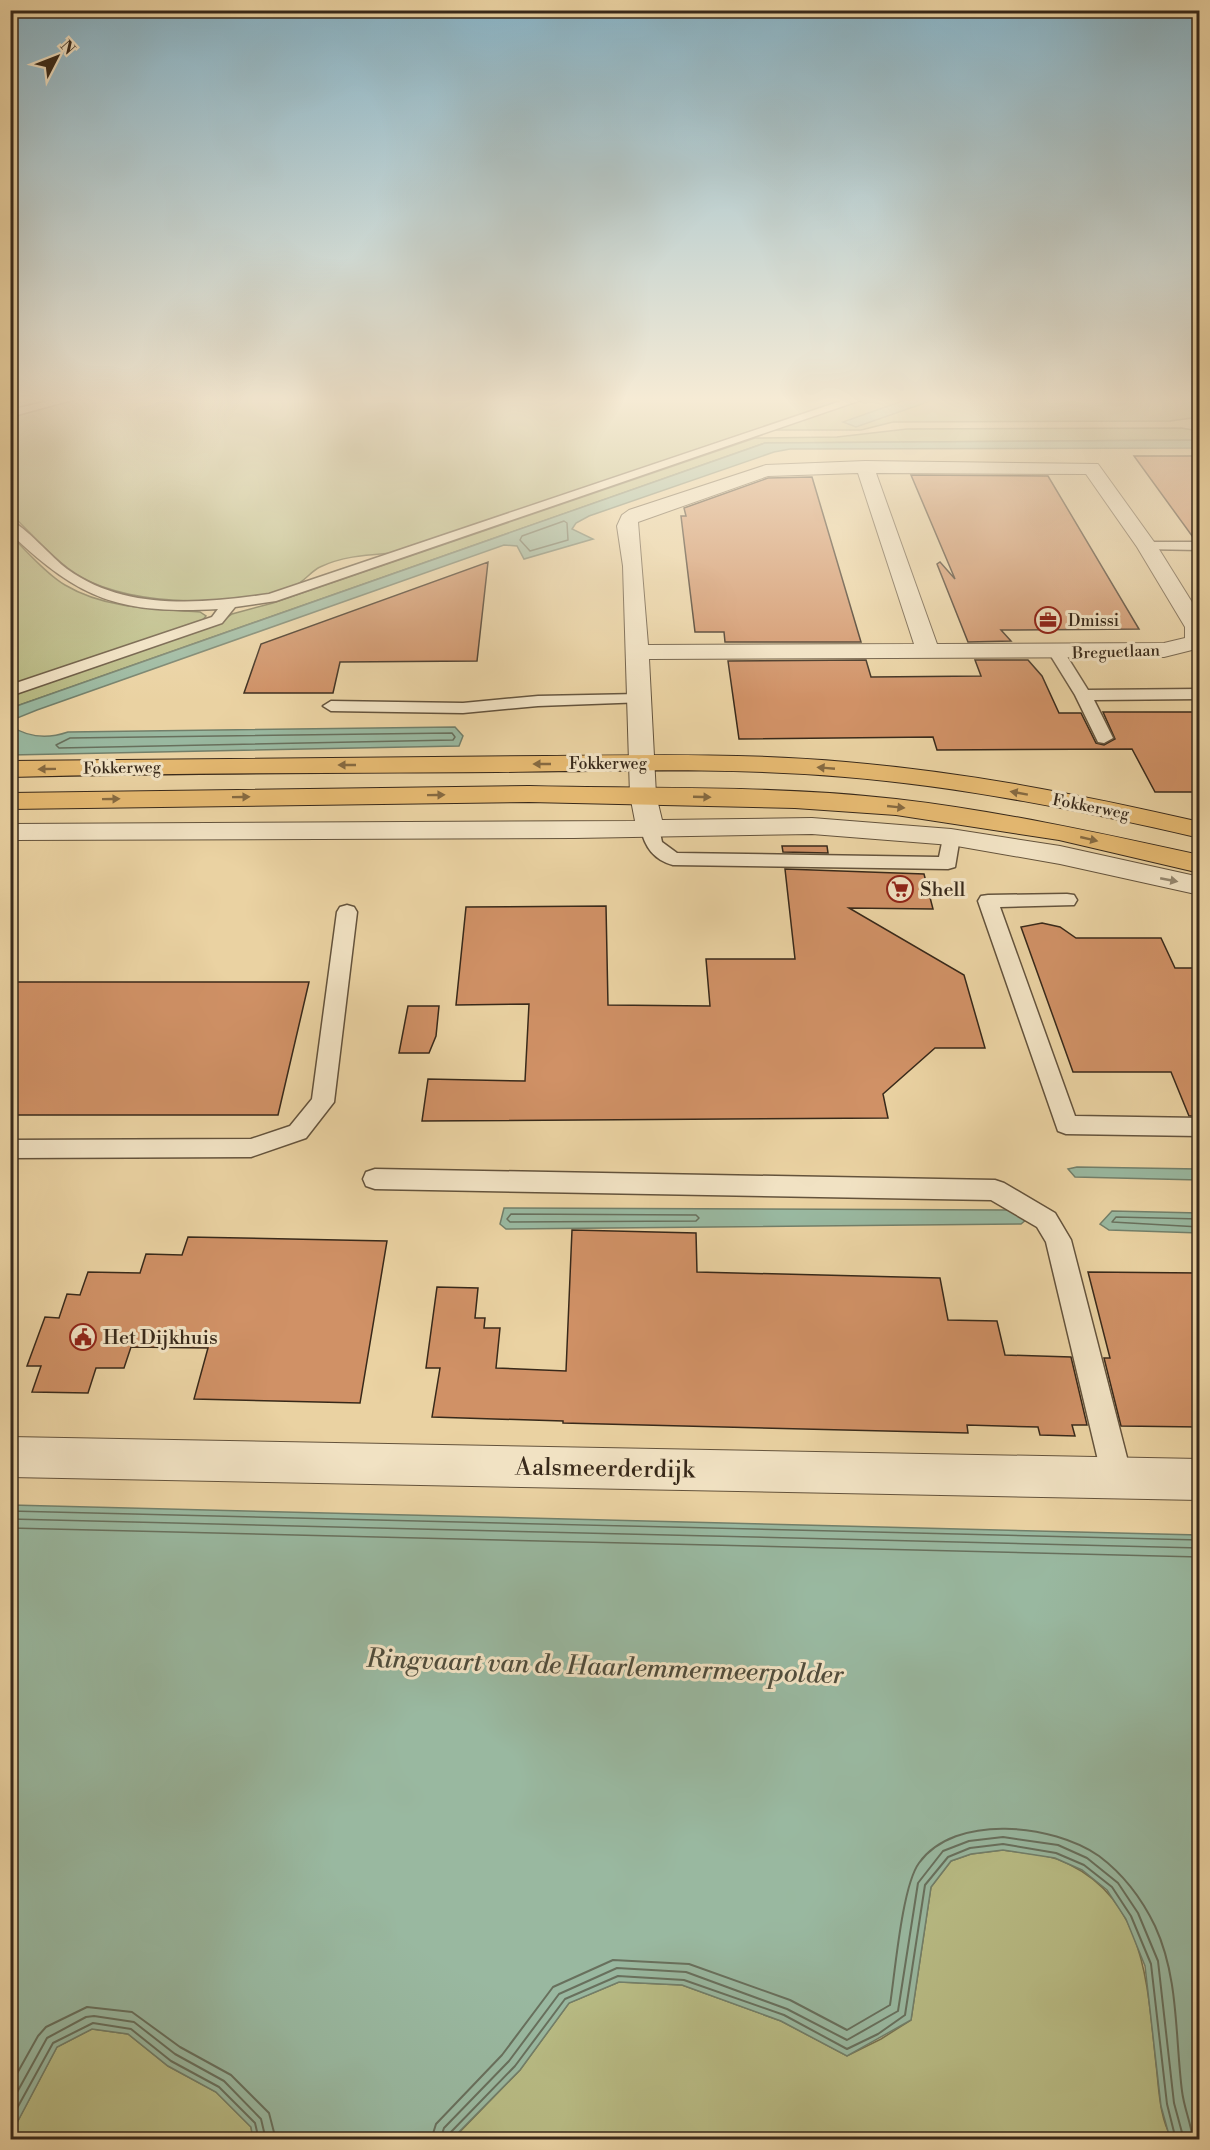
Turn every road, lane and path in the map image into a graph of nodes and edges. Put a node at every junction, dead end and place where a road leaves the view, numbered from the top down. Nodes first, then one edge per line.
1 (559, 500) edge
2 (677, 500) edge
3 (877, 500) edge
4 (1114, 500) edge
5 (10, 525) edge
6 (1147, 546) junction
7 (1200, 546) edge
8 (229, 605) junction
9 (637, 652) junction
10 (928, 652) junction
11 (1057, 652) junction
12 (10, 691) edge
13 (1200, 694) edge
14 (1083, 695) junction
15 (639, 699) junction
16 (331, 706) dead end
17 (1104, 738) dead end
18 (643, 763) junction
19 (10, 770) edge
20 (643, 795) junction
21 (10, 801) edge
22 (650, 828) junction
23 (1200, 830) edge
24 (10, 832) edge
25 (1200, 864) edge
26 (1200, 886) edge
27 (1067, 900) dead end
28 (347, 912) dead end
29 (1200, 1127) edge
30 (10, 1149) edge
31 (375, 1179) dead end
32 (10, 1457) edge
33 (1117, 1477) junction
34 (1200, 1480) edge

1 - 8 lane
2 - 9 street, Breguetlaan
3 - 10 street
4 - 6 street, Breguetlaan
5 - 8 lane
6 - 7 lane
6 - 11 street, Breguetlaan
8 - 12 lane
9 - 10 street, Breguetlaan
9 - 15 street, Breguetlaan
10 - 11 street, Breguetlaan
11 - 14 lane
13 - 14 lane
14 - 17 lane
15 - 16 lane
15 - 18 street, Breguetlaan
18 -> 19 main road, Fokkerweg
18 - 20 street, Breguetlaan
23 -> 18 main road, Fokkerweg
21 -> 20 main road, Fokkerweg
20 - 22 street, Fokkerweg
20 -> 25 main road, Fokkerweg
22 - 24 street
22 -> 26 street
27 - 29 lane
28 - 30 lane
31 - 33 lane
32 - 33 street, Aalsmeerderdijk
33 - 34 street, Aalsmeerderdijk

